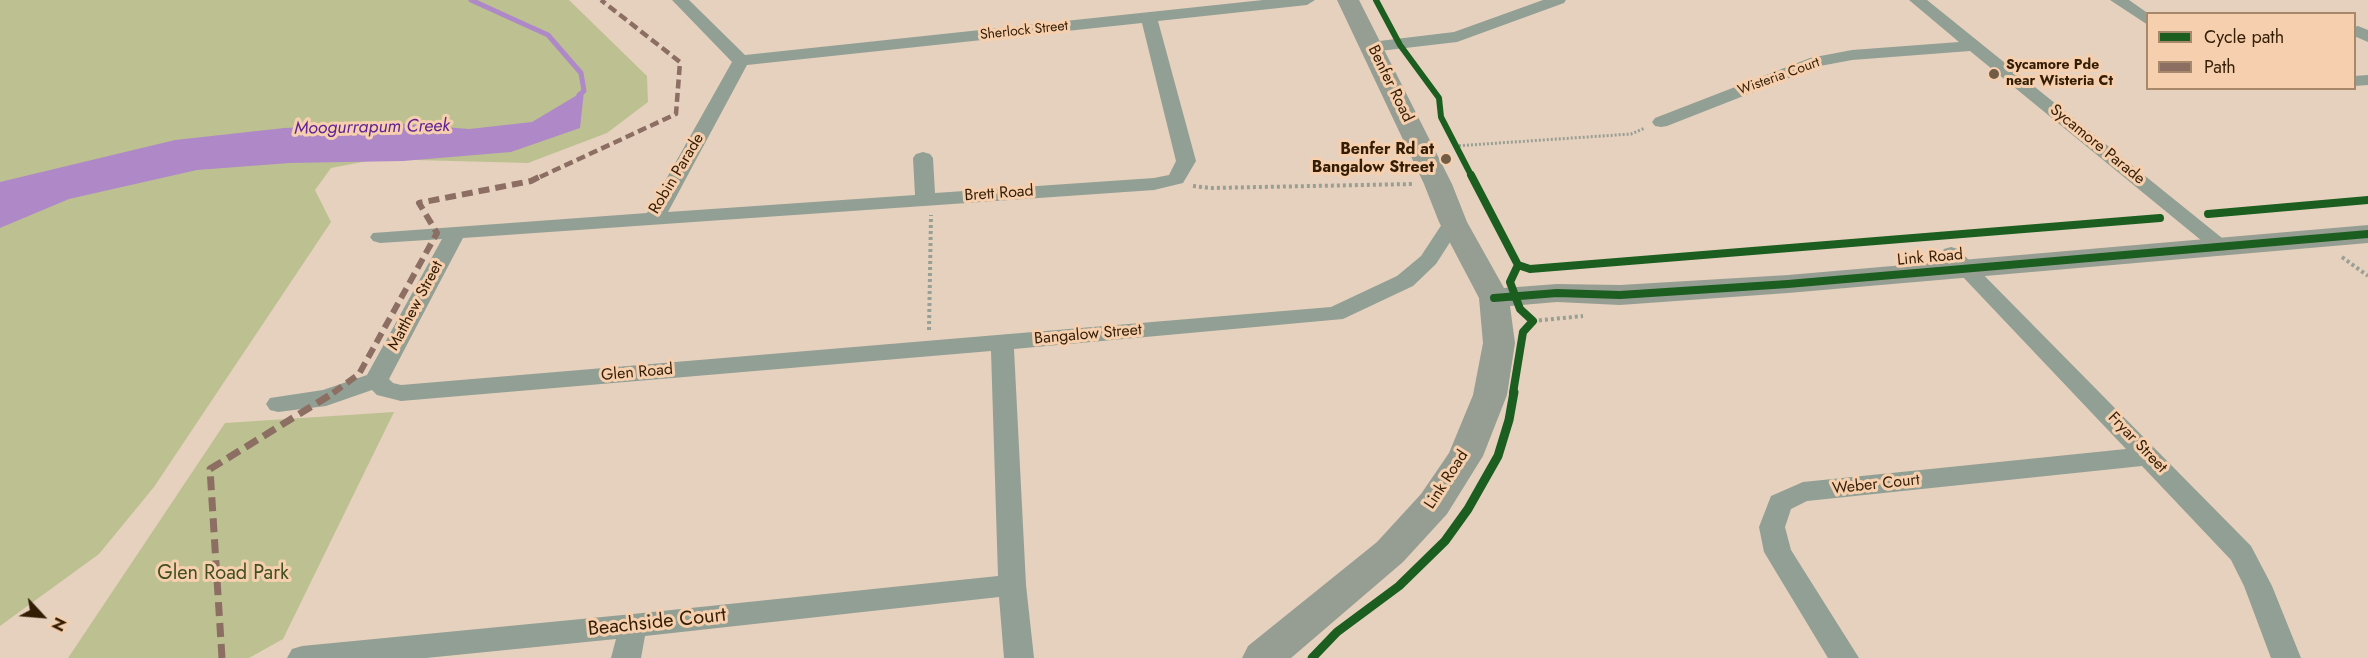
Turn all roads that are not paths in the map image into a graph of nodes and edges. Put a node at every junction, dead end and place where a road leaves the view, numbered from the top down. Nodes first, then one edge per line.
1 (680, 0) edge
2 (1307, 0) edge
3 (1348, 0) edge
4 (1558, 0) edge
5 (1917, 0) edge
6 (2118, 0) edge
7 (1149, 18) junction
8 (2146, 19) edge
9 (1973, 46) junction
10 (1371, 47) junction
11 (741, 61) junction
12 (1661, 122) road end
13 (923, 158) dead end
14 (925, 199) junction
15 (2368, 217) edge
16 (654, 219) junction
17 (1453, 222) junction
18 (2210, 230) junction
19 (456, 232) junction
20 (2368, 234) edge
21 (380, 237) dead end
22 (1958, 260) junction
23 (1506, 297) junction
24 (1002, 343) junction
25 (376, 380) junction
26 (278, 404) dead end
27 (2149, 456) junction
28 (1012, 585) junction
29 (633, 626) junction
30 (302, 658) edge
31 (626, 658) edge
32 (1019, 658) edge
33 (1262, 658) edge
34 (1844, 658) edge
35 (2286, 658) edge

1 - 11 street
2 - 7 street, Sherlock Street
3 - 10 street, Benfer Road
4 - 10 street
5 - 9 street, Sycamore Parade
6 - 8 street
7 - 11 street, Sherlock Street
7 - 14 street, Brett Road
9 - 12 street, Wisteria Court
9 - 18 street, Sycamore Parade
10 - 17 street, Benfer Road
11 - 16 street, Robin Parade
13 - 14 street
14 - 16 street, Brett Road
15 - 18 street, Link Road
16 - 19 street, Robin Parade
17 - 23 street, Benfer Road
17 - 24 street, Bangalow Street
18 - 20 street, Link Road
18 - 22 street, Link Road
19 - 21 street, Robin Parade
19 - 25 street, Matthew Street
22 - 23 street, Link Road
22 - 27 street, Fryar Street
23 - 33 street, Link Road
24 - 25 street, Glen Road
24 - 28 street
25 - 26 street
27 - 34 street, Weber Court
27 - 35 street, Fryar Street
28 - 29 street, Beachside Court
28 - 32 street
29 - 30 street, Beachside Court
29 - 31 street

